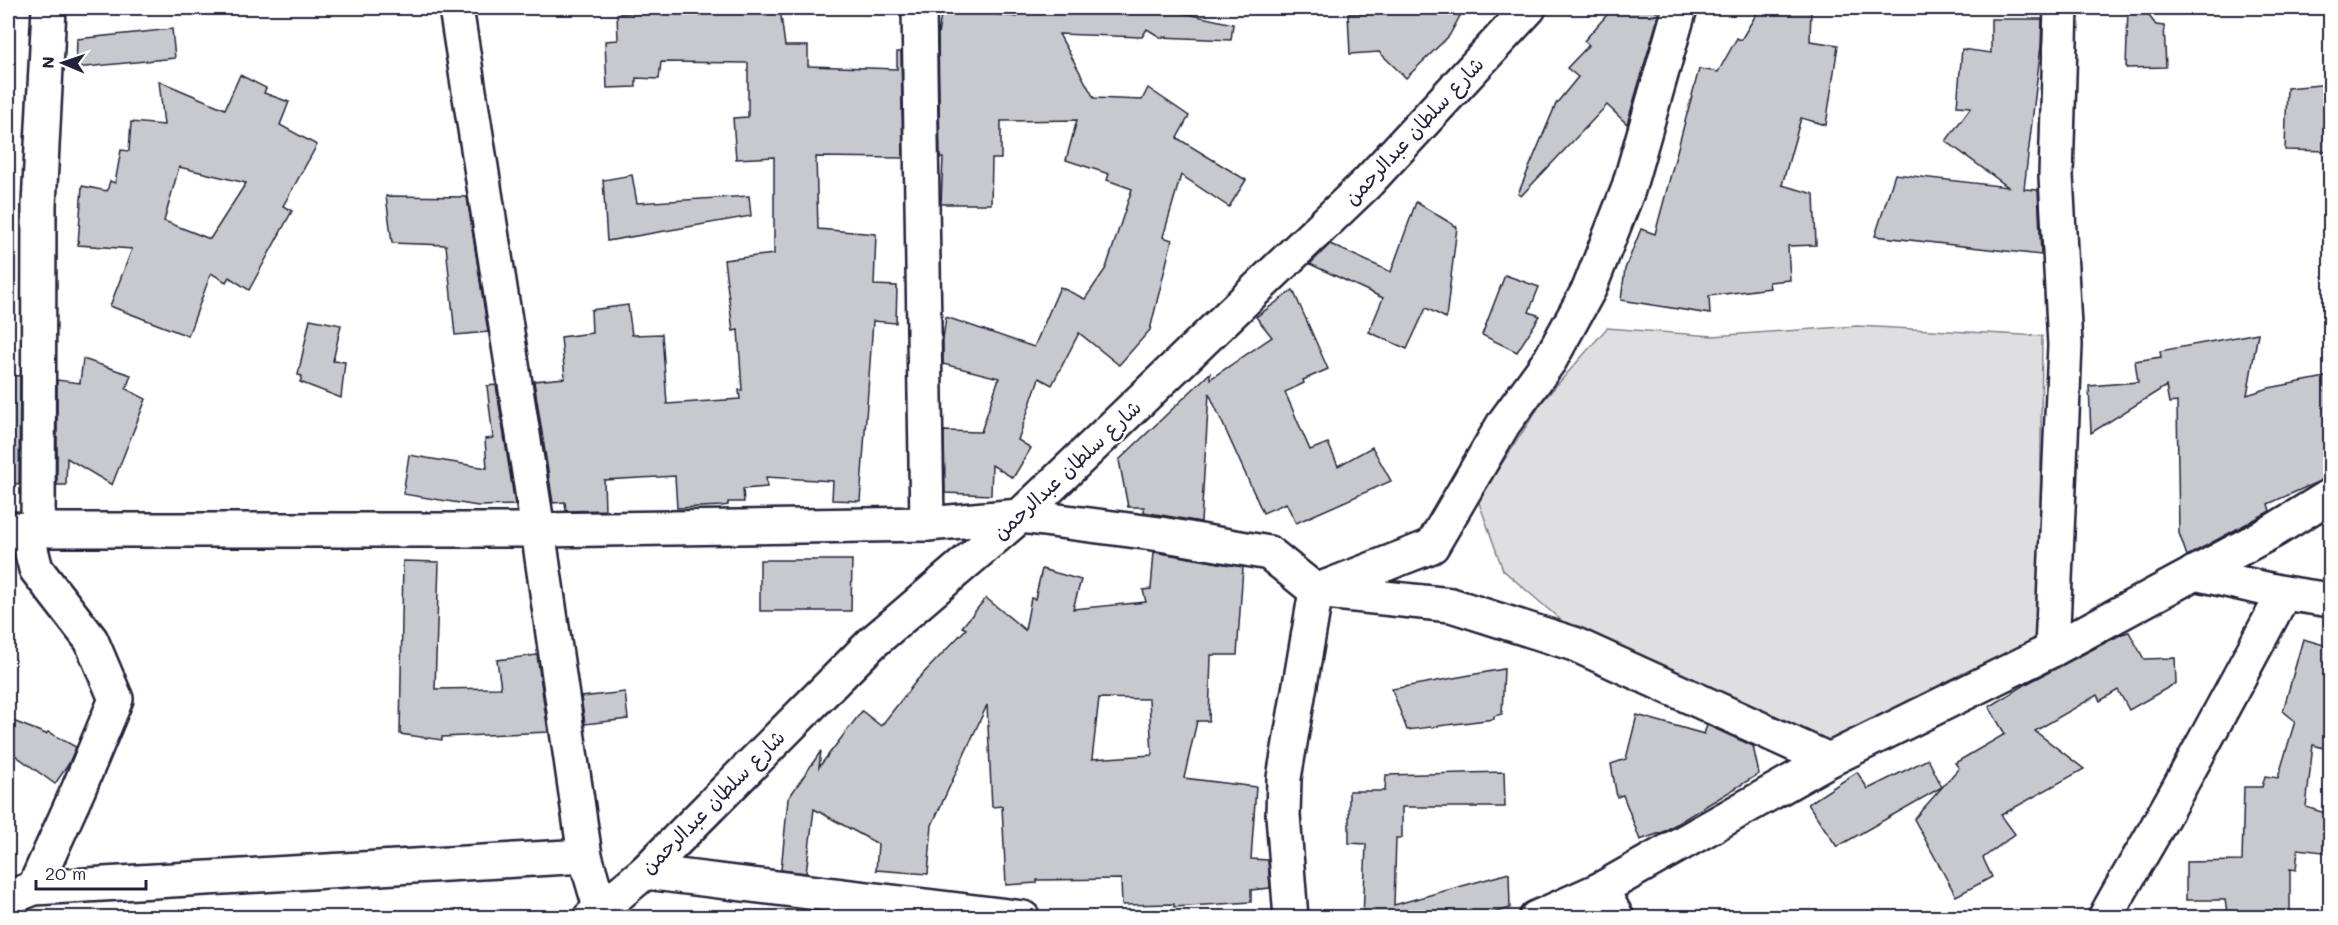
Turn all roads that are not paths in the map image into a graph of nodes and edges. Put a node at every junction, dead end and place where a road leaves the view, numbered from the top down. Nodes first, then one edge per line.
1 (49, 8) edge
2 (456, 8) edge
3 (919, 8) edge
4 (1529, 8) edge
5 (1680, 8) edge
6 (2061, 8) edge
7 (2331, 496) edge
8 (1020, 516) junction
9 (927, 524) junction
10 (24, 530) edge
11 (538, 530) junction
12 (2194, 573) junction
13 (1316, 591) junction
14 (2284, 593) junction
15 (2331, 600) edge
16 (2052, 650) junction
17 (1829, 760) junction
18 (585, 856) junction
19 (645, 872) junction
20 (1601, 889) junction
21 (21, 893) edge
22 (595, 912) edge
23 (1023, 918) edge
24 (1291, 918) edge
25 (1536, 918) edge
26 (1617, 918) edge
27 (2105, 918) edge

1 - 10 street
2 - 11 street
3 - 9 street
4 - 8 street, شارع سلطان عبدالرحمن
5 - 13 street
6 - 16 street
7 - 12 street
8 - 9 street
8 - 13 street
8 - 19 street, شارع سلطان عبدالرحمن
9 - 11 street
10 - 11 street
10 - 21 street
11 - 18 street
12 - 14 street
12 - 16 street
13 - 17 street
13 - 24 street
14 - 15 street
14 - 27 street
16 - 17 street
17 - 20 street
18 - 21 street
18 - 22 street
19 - 22 street, شارع سلطان عبدالرحمن
19 - 23 street
20 - 25 street
20 - 26 street

